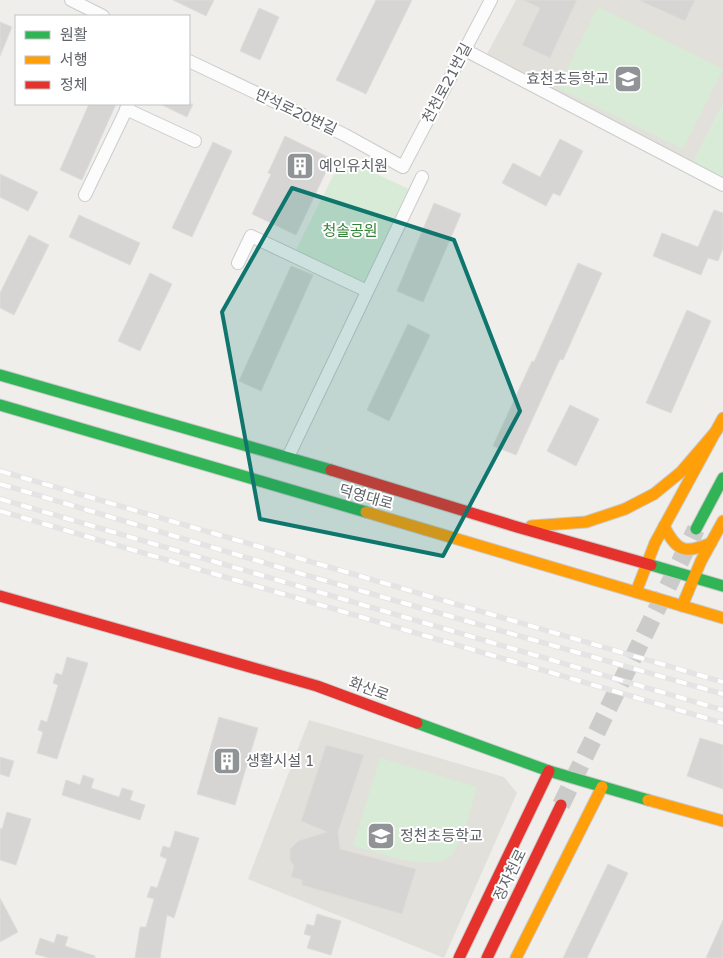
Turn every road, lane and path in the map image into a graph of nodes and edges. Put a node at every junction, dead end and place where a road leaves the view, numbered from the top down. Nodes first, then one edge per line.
1 (71, 0) edge
2 (490, 0) edge
3 (101, 15) edge
4 (465, 50) junction
5 (190, 61) edge
6 (128, 106) edge
7 (195, 141) dead end
8 (403, 166) joint
9 (422, 177) dead end
10 (723, 185) edge
11 (85, 195) dead end
12 (238, 263) dead end
13 (368, 291) junction
14 (0, 375) edge
15 (0, 405) edge
16 (723, 418) edge
17 (717, 430) junction
18 (288, 457) junction
19 (723, 478) edge
20 (723, 521) edge
21 (664, 526) junction
22 (517, 527) junction
23 (696, 529) tunnel mouth
24 (711, 543) junction
25 (646, 563) junction
26 (694, 577) junction
27 (723, 586) edge
28 (636, 592) junction
29 (0, 596) edge
30 (682, 606) junction
31 (723, 618) edge
32 (549, 770) junction
33 (602, 788) junction
34 (561, 805) tunnel mouth
35 (723, 821) edge
36 (460, 958) edge
37 (487, 958) edge
38 (516, 958) edge

1 - 3 street
2 - 4 street, 천천로21번길
4 - 8 street, 천천로21번길
4 - 10 street
5 - 8 street, 만석로20번길
6 - 7 street
6 - 11 street
9 - 13 street
12 - 13 street
13 - 18 street
14 - 18 street, 덕영대로
15 - 28 street, 덕영대로
16 - 17 street
17 - 21 street
17 - 22 street
18 - 22 street, 덕영대로
19 - 23 street
20 - 24 street
21 - 24 street
21 - 25 street
22 - 25 street, 덕영대로
24 - 26 street
25 - 26 street, 덕영대로
25 - 28 street
26 - 27 street, 덕영대로
26 - 30 street
28 - 30 street, 덕영대로
29 - 32 street, 화산로
30 - 31 street, 덕영대로
32 - 33 street, 화산로
32 - 36 street
33 - 35 street, 화산로
33 - 38 street
34 - 37 street, 정자천로

